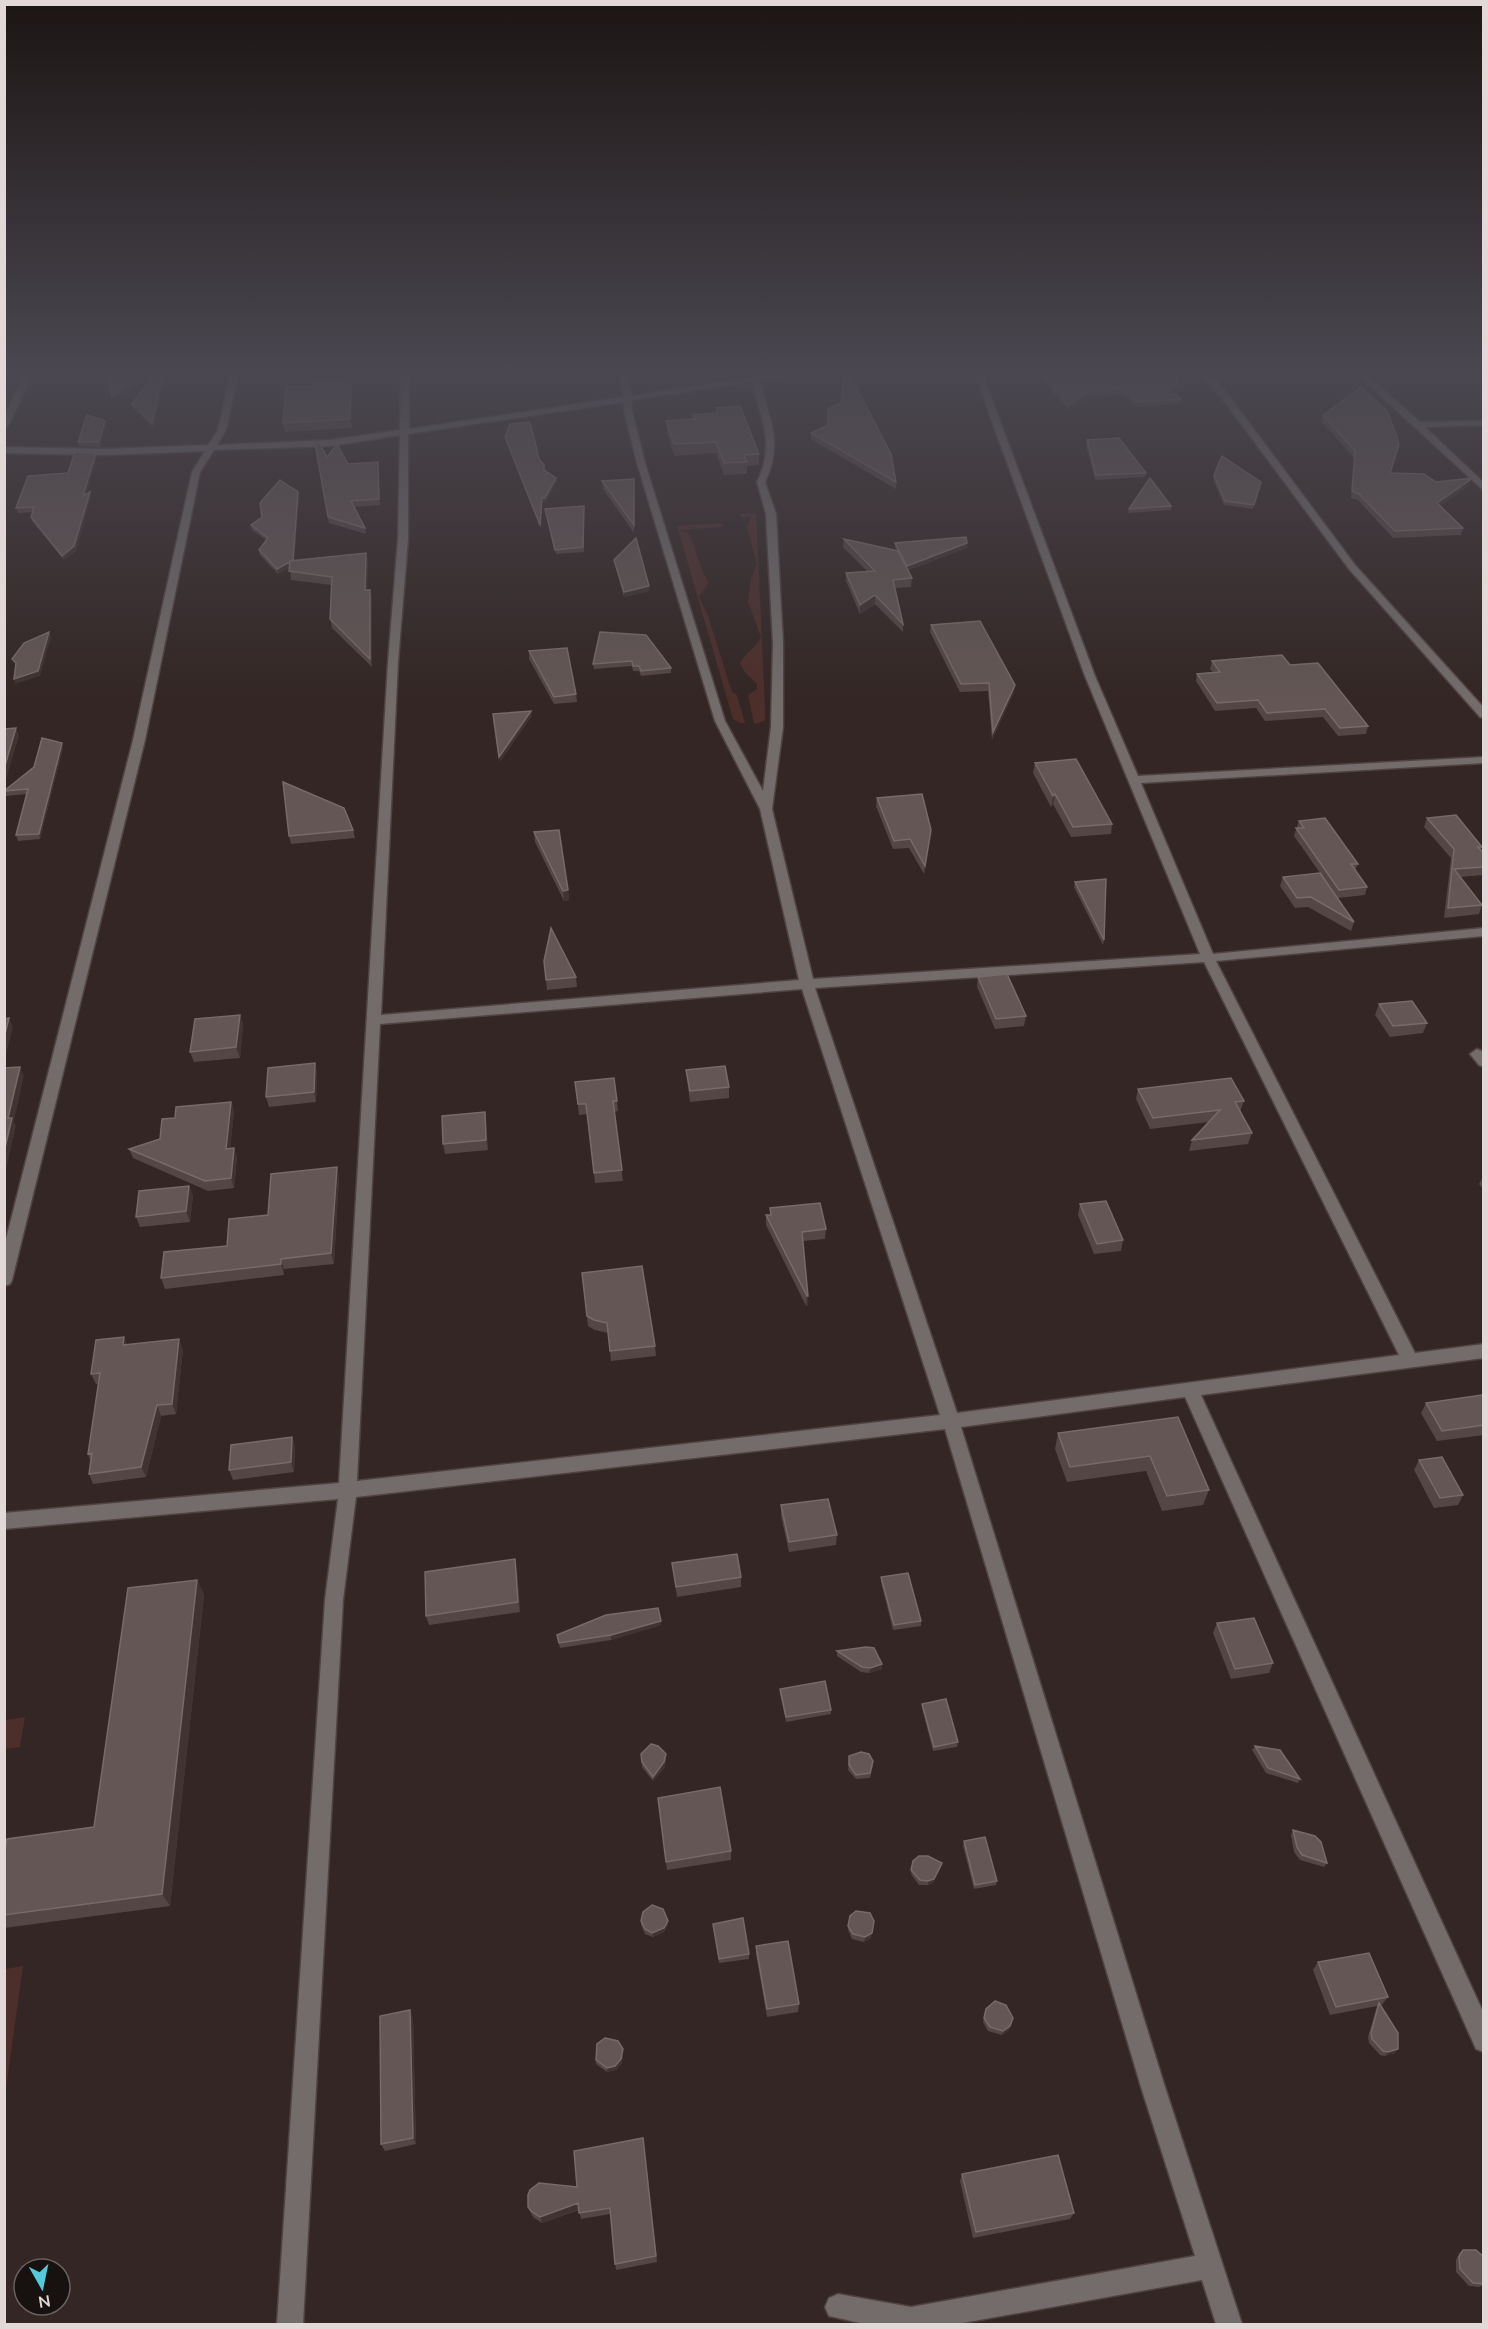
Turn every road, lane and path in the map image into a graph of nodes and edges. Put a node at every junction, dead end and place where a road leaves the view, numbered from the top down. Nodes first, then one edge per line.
1 (194, 484) edge
2 (404, 484) edge
3 (648, 484) edge
4 (762, 484) edge
5 (1019, 484) edge
6 (1290, 484) edge
7 (1484, 716) edge
8 (1484, 760) edge
9 (1134, 780) junction
10 (766, 809) junction
11 (1484, 932) edge
12 (1208, 958) junction
13 (807, 984) junction
14 (375, 1020) junction
15 (4, 1280) edge
16 (1484, 1351) edge
17 (1411, 1362) junction
18 (1190, 1390) junction
19 (951, 1421) junction
20 (348, 1490) junction
21 (4, 1521) edge
22 (1484, 2041) edge
23 (1211, 2266) junction
24 (838, 2307) dead end
25 (290, 2325) edge
26 (1229, 2325) edge

1 - 15 street
2 - 14 street
3 - 10 street
4 - 10 street
5 - 9 street
6 - 7 street
8 - 9 street
9 - 12 street
10 - 13 street
11 - 12 street
12 - 13 street
12 - 17 street
13 - 14 street
13 - 19 street
14 - 20 street
16 - 17 street
17 - 18 street
18 - 19 street
18 - 22 street
19 - 20 street
19 - 23 street
20 - 21 street
20 - 25 street
23 - 24 street
23 - 26 street

